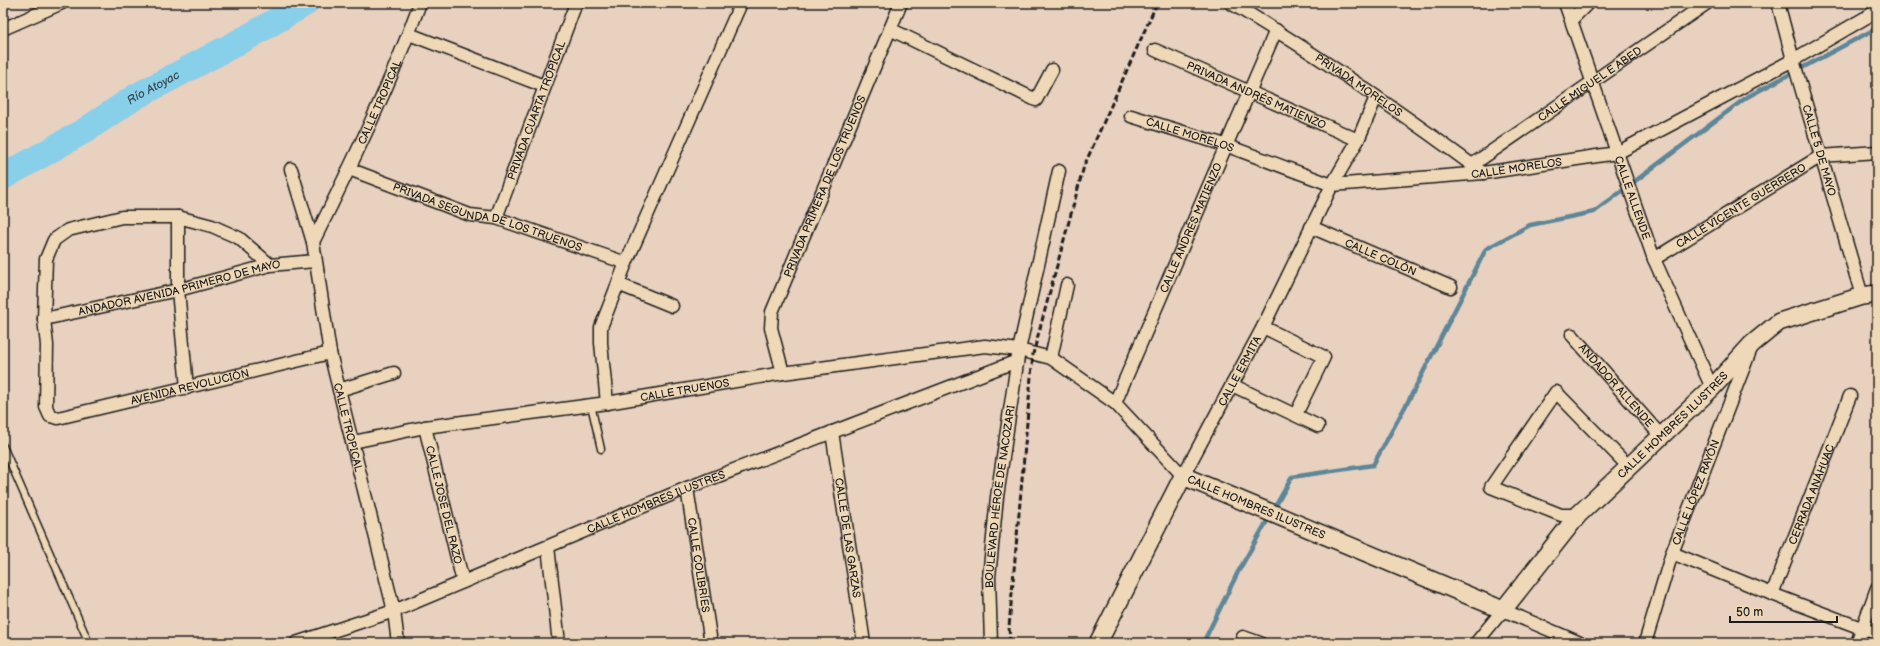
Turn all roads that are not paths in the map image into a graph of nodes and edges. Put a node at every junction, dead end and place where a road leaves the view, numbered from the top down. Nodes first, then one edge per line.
1 (62, 3) edge
2 (420, 3) edge
3 (576, 3) edge
4 (740, 3) edge
5 (901, 3) edge
6 (1231, 3) edge
7 (1565, 3) edge
8 (1588, 3) edge
9 (1707, 3) edge
10 (1778, 3) edge
11 (1877, 11) edge
12 (1571, 20) junction
13 (3, 29) edge
14 (890, 29) junction
15 (1276, 30) junction
16 (408, 34) junction
17 (1155, 50) dead end
18 (1793, 60) junction
19 (1052, 70) dead end
20 (1593, 81) junction
21 (544, 86) junction
22 (1248, 92) junction
23 (1376, 97) junction
24 (1132, 116) dead end
25 (1358, 140) junction
26 (1225, 145) junction
27 (1877, 152) edge
28 (1617, 153) junction
29 (1821, 156) junction
30 (1472, 164) junction
31 (291, 169) dead end
32 (349, 169) junction
33 (1059, 171) dead end
34 (1483, 173) junction
35 (1332, 185) junction
36 (178, 217) junction
37 (496, 218) junction
38 (1311, 228) junction
39 (313, 242) junction
40 (1654, 259) junction
41 (315, 261) junction
42 (626, 263) junction
43 (270, 265) junction
44 (618, 284) junction
45 (1066, 285) dead end
46 (1451, 287) dead end
47 (178, 290) junction
48 (1870, 295) edge
49 (672, 306) dead end
50 (44, 319) junction
51 (1263, 327) junction
52 (1572, 335) dead end
53 (1752, 344) junction
54 (330, 353) junction
55 (1018, 355) junction
56 (1051, 358) junction
57 (394, 373) dead end
58 (783, 373) junction
59 (1232, 384) junction
60 (187, 388) junction
61 (1712, 388) junction
62 (339, 390) junction
63 (1850, 396) dead end
64 (607, 402) junction
65 (1115, 403) junction
66 (591, 405) junction
67 (1296, 414) junction
68 (1318, 426) dead end
69 (426, 427) junction
70 (832, 432) junction
71 (1661, 436) junction
72 (353, 442) junction
73 (3, 446) edge
74 (601, 449) dead end
75 (1629, 467) junction
76 (1183, 476) junction
77 (687, 488) junction
78 (1578, 515) junction
79 (548, 547) junction
80 (1672, 553) junction
81 (463, 582) junction
82 (1877, 588) edge
83 (1772, 594) junction
84 (1503, 610) junction
85 (394, 611) junction
86 (1863, 628) junction
87 (1877, 634) edge
88 (1243, 637) dead end
89 (89, 643) edge
90 (296, 643) edge
91 (398, 643) edge
92 (559, 643) edge
93 (711, 643) edge
94 (864, 643) edge
95 (991, 643) edge
96 (1098, 643) edge
97 (1260, 643) edge
98 (1476, 643) edge
99 (1580, 643) edge
100 (1645, 643) edge
101 (1857, 643) edge

1 - 13 street
2 - 16 street, CALLE TROPICAL
3 - 21 street, PRIVADA CUARTA TROPICAL
4 - 42 street
5 - 14 street, PRIVADA PRIMERA DE LOS TRUENOS
6 - 15 street, PRIVADA MORELOS
7 - 12 street, CALLE ALLENDE
8 - 12 street
9 - 20 street, CALLE MIGUEL E ABED
10 - 18 street, CALLE 5 DE MAYO
11 - 18 street, CALLE MORELOS
12 - 20 street, CALLE ALLENDE
14 - 19 street
14 - 58 street, PRIVADA PRIMERA DE LOS TRUENOS
15 - 22 street, CALLE ANDRÉS MATIENZO
15 - 23 street, PRIVADA MORELOS
16 - 21 street
16 - 32 street, CALLE TROPICAL
17 - 22 street, PRIVADA ANDRÉS MATIENZO
18 - 28 street, CALLE MORELOS
18 - 29 street, CALLE 5 DE MAYO
20 - 28 street, CALLE ALLENDE
20 - 30 street, CALLE MIGUEL E ABED
21 - 37 street, PRIVADA CUARTA TROPICAL
22 - 25 street, PRIVADA ANDRÉS MATIENZO
22 - 26 street, CALLE ANDRÉS MATIENZO
23 - 25 street, CALLE ERMITA
23 - 30 street, PRIVADA MORELOS
24 - 26 street, CALLE MORELOS
25 - 35 street, CALLE ERMITA
26 - 35 street, CALLE MORELOS
26 - 65 street, CALLE ANDRÉS MATIENZO
27 - 29 street, CALLE VICENTE GUERRERO
28 - 34 street, CALLE MORELOS
28 - 40 street, CALLE ALLENDE
29 - 40 street, CALLE VICENTE GUERRERO
29 - 48 street, CALLE 5 DE MAYO
30 - 34 street, PRIVADA MORELOS
31 - 39 street, CALLE TROPICAL
32 - 37 street, PRIVADA SEGUNDA DE LOS TRUENOS
32 - 39 street, CALLE TROPICAL
33 - 55 street, BOULEVARD HÉROE DE NACOZARI
34 - 35 street, CALLE MORELOS
35 - 38 street, CALLE ERMITA
36 - 43 street
36 - 47 street
36 - 50 street
37 - 42 street, PRIVADA SEGUNDA DE LOS TRUENOS
38 - 46 street, CALLE COLÓN
38 - 51 street, CALLE ERMITA
39 - 41 street, CALLE TROPICAL
40 - 61 street, CALLE ALLENDE
41 - 43 street, ANDADOR AVENIDA PRIMERO DE MAYO
41 - 54 street, CALLE TROPICAL
42 - 44 street
43 - 47 street, ANDADOR AVENIDA PRIMERO DE MAYO
44 - 49 street
44 - 64 street
45 - 56 street
47 - 50 street, ANDADOR AVENIDA PRIMERO DE MAYO
47 - 60 street
48 - 53 street, CALLE HOMBRES ILUSTRES
50 - 60 street, AVENIDA REVOLUCIÓN
51 - 59 street, CALLE ERMITA
51 - 67 street
52 - 71 street, ANDADOR ALLENDE
53 - 61 street, CALLE HOMBRES ILUSTRES
53 - 80 street, CALLE LÓPEZ RAYÓN
54 - 60 street, AVENIDA REVOLUCIÓN
54 - 62 street, CALLE TROPICAL
55 - 56 street, CALLE HOMBRES ILUSTRES
55 - 58 street, CALLE TRUENOS
55 - 70 street, CALLE HOMBRES ILUSTRES
55 - 95 street, BOULEVARD HÉROE DE NACOZARI
56 - 65 street, CALLE HOMBRES ILUSTRES
57 - 62 street
58 - 64 street, CALLE TRUENOS
59 - 67 street
59 - 76 street, CALLE ERMITA
61 - 71 street, CALLE HOMBRES ILUSTRES
62 - 72 street, CALLE TROPICAL
63 - 83 street, CERRADA ANÁHUAC
64 - 66 street, CALLE TRUENOS
65 - 76 street, CALLE HOMBRES ILUSTRES
66 - 69 street, CALLE TRUENOS
66 - 74 lane
67 - 68 street
69 - 72 street, CALLE TRUENOS
69 - 81 street, CALLE JOSÉ DEL RAZO
70 - 77 street, CALLE HOMBRES ILUSTRES
70 - 94 street, CALLE DE LAS GARZAS
71 - 75 street, CALLE HOMBRES ILUSTRES
72 - 85 street, CALLE TROPICAL
73 - 89 lane
75 - 78 street, CALLE HOMBRES ILUSTRES
75 - 78 street
76 - 84 street, CALLE HOMBRES ILUSTRES
76 - 96 street, CALLE ERMITA
77 - 79 street, CALLE HOMBRES ILUSTRES
77 - 93 street, CALLE COLIBRÍES
78 - 84 street, CALLE HOMBRES ILUSTRES
79 - 81 street, CALLE HOMBRES ILUSTRES
79 - 92 street
80 - 83 street
80 - 100 street, CALLE LÓPEZ RAYÓN
81 - 85 street, CALLE HOMBRES ILUSTRES
82 - 86 street
83 - 86 street
84 - 98 street
84 - 99 street, CALLE HOMBRES ILUSTRES
85 - 90 street, CALLE HOMBRES ILUSTRES
85 - 91 street, CALLE TROPICAL
86 - 87 street
86 - 101 street
88 - 97 street

